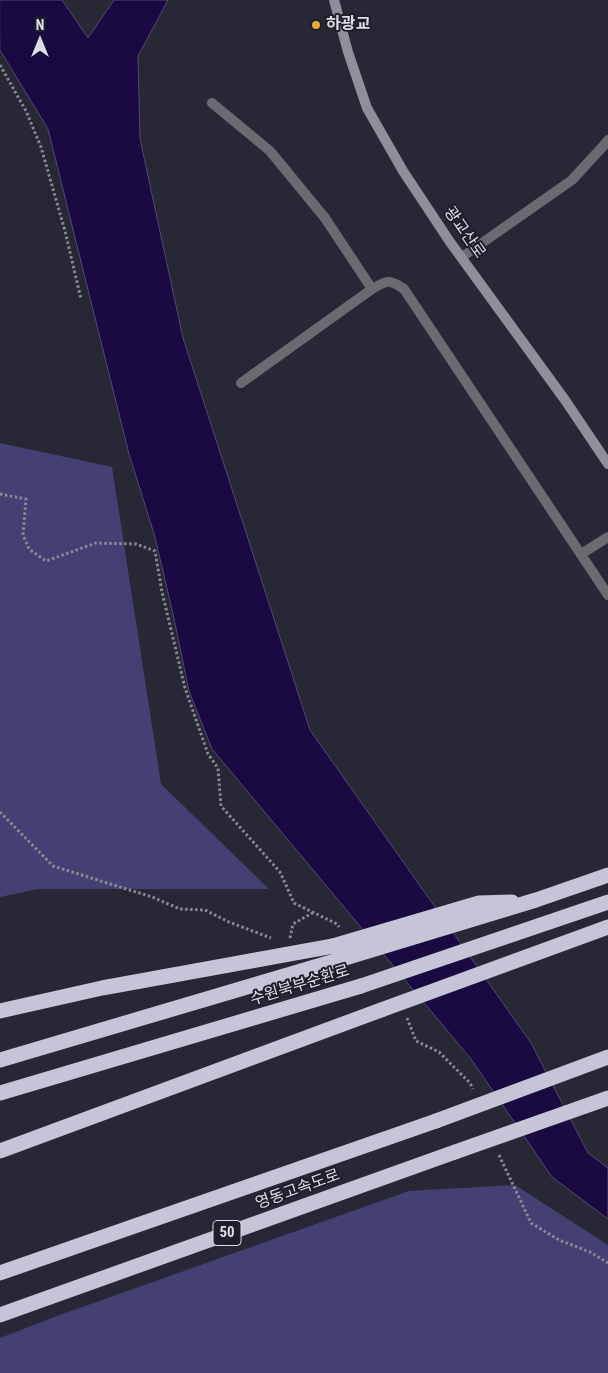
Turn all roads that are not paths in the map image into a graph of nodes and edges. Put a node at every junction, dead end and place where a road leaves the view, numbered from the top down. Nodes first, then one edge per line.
1 (334, 0) edge
2 (212, 103) dead end
3 (608, 140) edge
4 (462, 257) junction
5 (372, 289) junction
6 (240, 383) dead end
7 (608, 464) edge
8 (608, 537) edge
9 (581, 554) junction
10 (608, 595) edge
11 (608, 875) edge
12 (536, 900) junction
13 (608, 902) edge
14 (608, 927) edge
15 (0, 1011) edge
16 (608, 1057) edge
17 (0, 1060) edge
18 (0, 1093) edge
19 (608, 1098) edge
20 (0, 1151) edge
21 (0, 1273) edge
22 (0, 1314) edge

1 - 4 street, 광교산로
2 - 5 street
3 - 4 street
4 - 7 street, 광교산로
5 - 6 street
5 - 9 street
8 - 9 street
9 - 10 street
11 - 12 highway, 수원북부순환로, bridge
12 - 15 highway, bridge
12 - 17 highway, 수원북부순환로, bridge
13 - 18 highway, 수원북부순환로, bridge
14 - 20 highway, bridge
16 - 21 highway, 영동고속도로 / 50, bridge
19 - 22 highway, 영동고속도로 / 50, bridge

